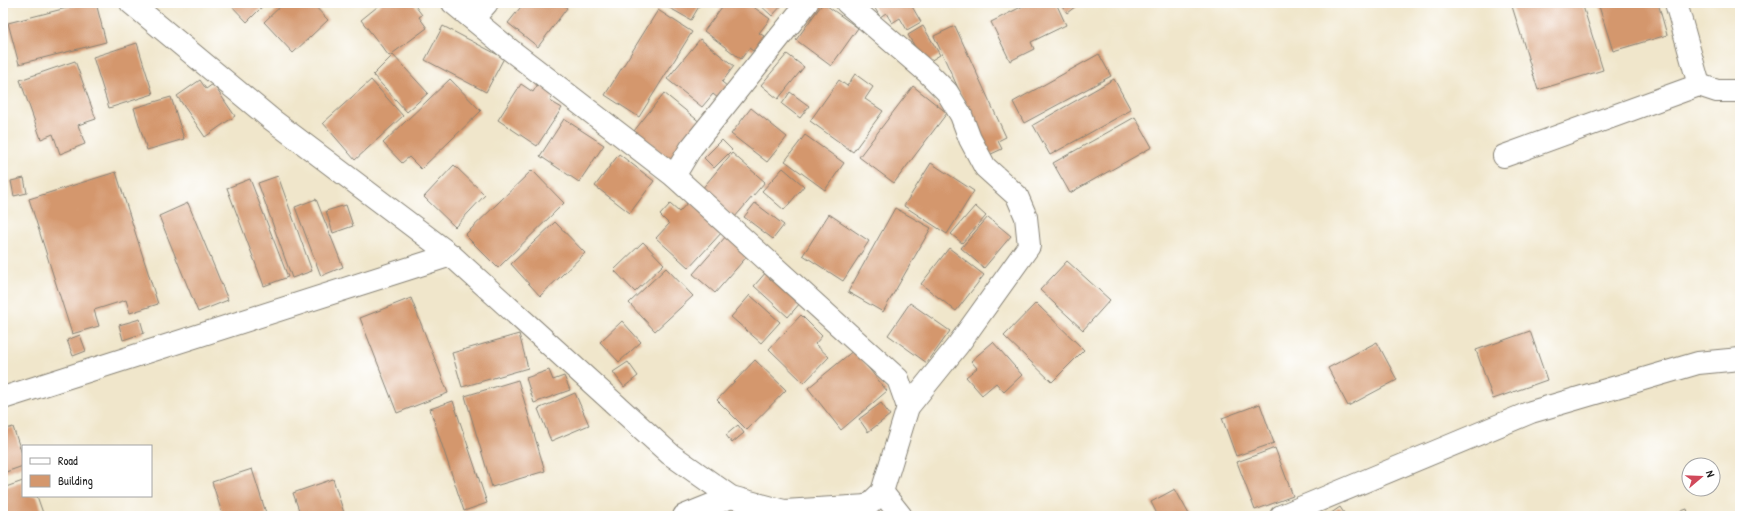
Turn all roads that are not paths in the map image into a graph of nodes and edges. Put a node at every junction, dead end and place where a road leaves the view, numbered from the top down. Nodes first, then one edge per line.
1 (131, 3) edge
2 (453, 3) edge
3 (487, 3) edge
4 (807, 3) edge
5 (847, 3) edge
6 (1676, 3) edge
7 (473, 19) junction
8 (1699, 85) junction
9 (1740, 91) edge
10 (1504, 156) dead end
11 (674, 176) junction
12 (451, 254) junction
13 (1740, 359) edge
14 (3, 398) edge
15 (908, 407) junction
16 (731, 497) junction
17 (869, 505) edge
18 (684, 516) edge
19 (901, 516) edge
20 (1281, 516) edge

1 - 12 street
2 - 7 street
3 - 7 street
4 - 11 street
5 - 15 street
6 - 8 street
7 - 11 street
8 - 9 street
8 - 10 street
11 - 15 street
12 - 14 street
12 - 16 street
13 - 20 street
15 - 17 street
16 - 17 street
16 - 18 street
17 - 19 street

